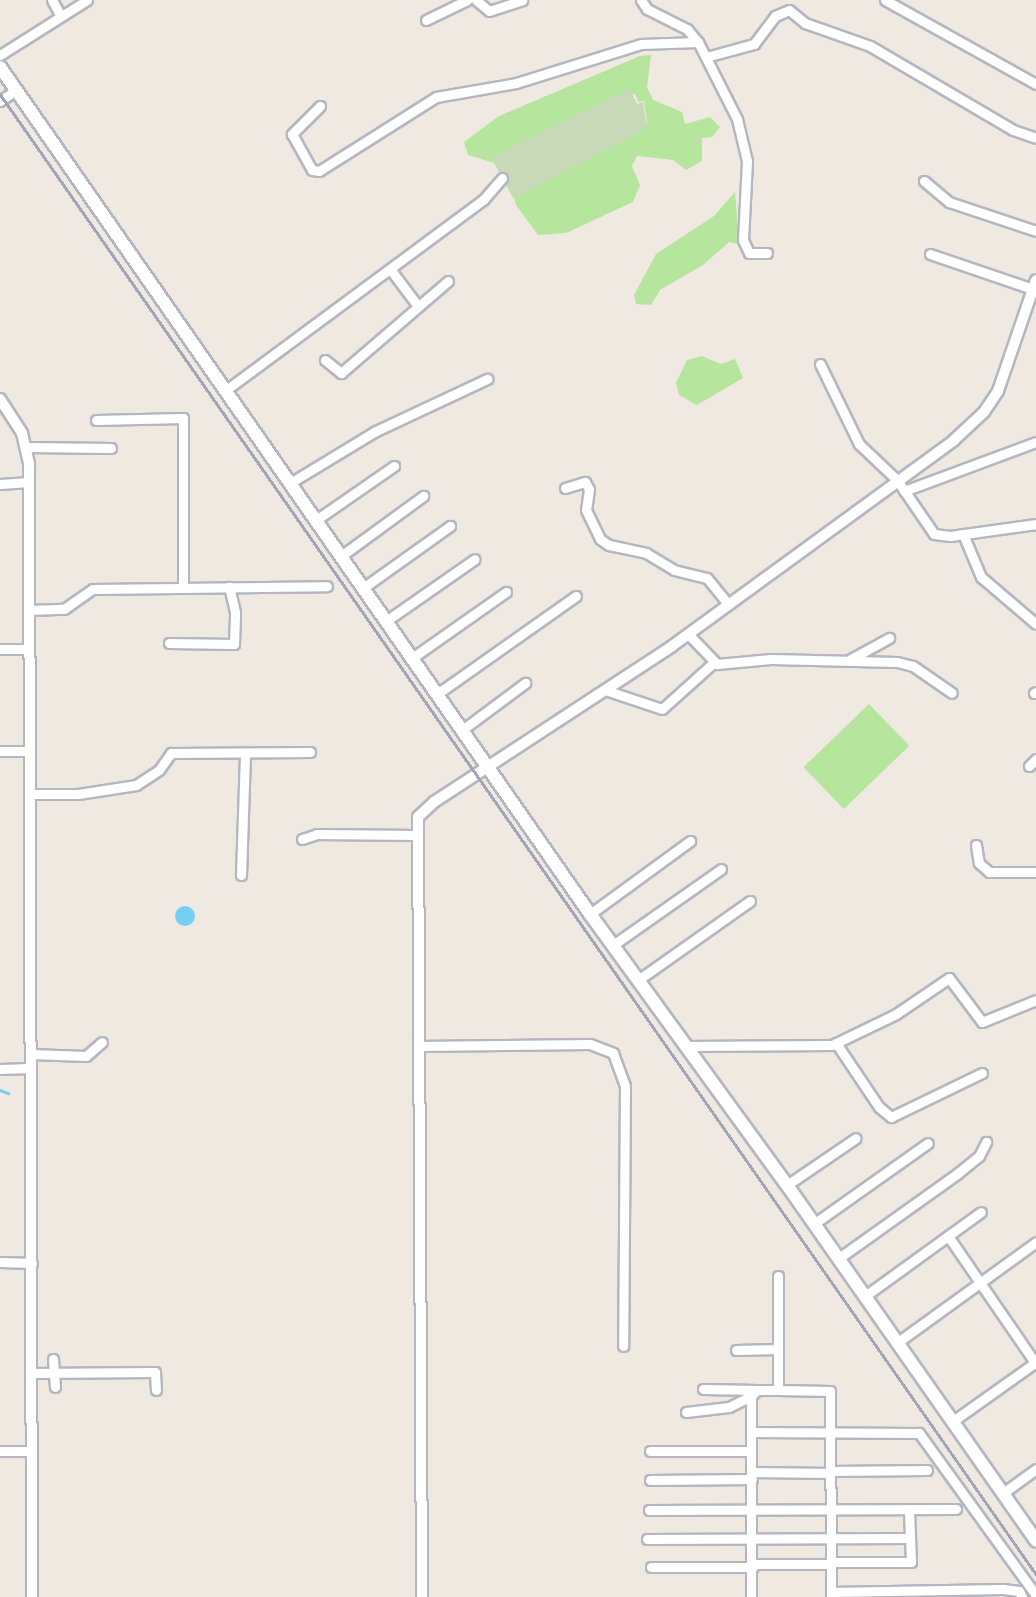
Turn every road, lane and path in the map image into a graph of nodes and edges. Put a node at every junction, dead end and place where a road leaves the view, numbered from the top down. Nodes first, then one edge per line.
1 (52, 0) edge
2 (87, 0) edge
3 (467, 0) edge
4 (476, 0) edge
5 (522, 0) edge
6 (641, 0) edge
7 (885, 0) edge
8 (61, 16) junction
9 (426, 20) dead end
10 (698, 42) junction
11 (0, 55) edge
12 (706, 57) junction
13 (0, 67) edge
14 (1036, 84) edge
15 (16, 90) junction
16 (0, 100) edge
17 (320, 106) dead end
18 (1036, 138) edge
19 (502, 178) dead end
20 (924, 181) dead end
21 (1036, 231) edge
22 (767, 253) dead end
23 (930, 254) dead end
24 (390, 269) junction
25 (448, 281) dead end
26 (1035, 284) edge
27 (418, 306) junction
28 (325, 360) dead end
29 (820, 364) dead end
30 (487, 379) dead end
31 (226, 390) junction
32 (0, 399) edge
33 (96, 420) dead end
34 (1036, 442) edge
35 (26, 447) junction
36 (111, 449) dead end
37 (394, 467) dead end
38 (897, 480) junction
39 (29, 482) junction
40 (290, 483) junction
41 (0, 484) edge
42 (565, 488) dead end
43 (904, 491) junction
44 (423, 496) dead end
45 (316, 520) junction
46 (1036, 524) edge
47 (450, 526) dead end
48 (963, 534) junction
49 (341, 556) junction
50 (475, 559) dead end
51 (327, 586) dead end
52 (229, 587) junction
53 (183, 588) junction
54 (363, 589) junction
55 (506, 592) dead end
56 (576, 596) dead end
57 (728, 604) junction
58 (29, 610) junction
59 (386, 621) junction
60 (1036, 624) edge
61 (688, 634) junction
62 (889, 638) dead end
63 (169, 643) dead end
64 (0, 649) edge
65 (29, 649) junction
66 (412, 658) junction
67 (713, 663) junction
68 (845, 663) junction
69 (525, 683) dead end
70 (608, 691) junction
71 (952, 693) dead end
72 (437, 694) junction
73 (462, 730) junction
74 (0, 751) edge
75 (30, 751) junction
76 (310, 752) dead end
77 (245, 753) junction
78 (489, 768) junction
79 (30, 794) junction
80 (416, 835) junction
81 (302, 839) dead end
82 (690, 841) dead end
83 (975, 845) dead end
84 (721, 869) dead end
85 (1036, 872) edge
86 (241, 876) dead end
87 (750, 901) dead end
88 (590, 914) junction
89 (613, 945) junction
90 (638, 980) junction
91 (1036, 1000) edge
92 (102, 1042) dead end
93 (836, 1044) junction
94 (686, 1045) junction
95 (418, 1046) junction
96 (30, 1054) junction
97 (30, 1068) junction
98 (0, 1069) edge
99 (982, 1073) dead end
100 (856, 1138) dead end
101 (986, 1142) dead end
102 (928, 1143) dead end
103 (787, 1185) junction
104 (981, 1212) dead end
105 (815, 1223) junction
106 (948, 1236) junction
107 (1036, 1242) edge
108 (839, 1258) junction
109 (0, 1262) edge
110 (32, 1263) junction
111 (778, 1276) dead end
112 (979, 1282) junction
113 (866, 1296) junction
114 (898, 1342) junction
115 (623, 1346) dead end
116 (778, 1349) junction
117 (736, 1350) dead end
118 (53, 1359) dead end
119 (1036, 1363) edge
120 (32, 1373) junction
121 (52, 1373) junction
122 (55, 1387) dead end
123 (703, 1389) dead end
124 (156, 1390) dead end
125 (778, 1390) junction
126 (754, 1393) junction
127 (686, 1412) dead end
128 (953, 1421) junction
129 (830, 1431) junction
130 (751, 1432) junction
131 (0, 1451) edge
132 (32, 1451) junction
133 (650, 1451) dead end
134 (751, 1451) junction
135 (1036, 1469) edge
136 (927, 1470) dead end
137 (831, 1472) junction
138 (752, 1475) junction
139 (650, 1480) dead end
140 (1003, 1493) junction
141 (956, 1509) dead end
142 (649, 1510) dead end
143 (752, 1510) junction
144 (831, 1510) junction
145 (909, 1510) junction
146 (1032, 1525) edge
147 (752, 1538) junction
148 (910, 1538) junction
149 (647, 1539) dead end
150 (831, 1539) junction
151 (1036, 1541) edge
152 (831, 1563) junction
153 (753, 1566) junction
154 (651, 1567) dead end
155 (831, 1594) edge
156 (1036, 1595) edge
157 (32, 1597) edge
158 (422, 1597) edge
159 (751, 1597) edge
160 (1022, 1597) edge

1 - 8 street
2 - 8 street
3 - 9 street
4 - 5 street
6 - 10 street
7 - 14 street
8 - 11 street
10 - 12 street
10 - 17 street
12 - 18 street
12 - 22 street
13 - 15 main road
15 - 16 street
15 - 31 main road
19 - 24 street
20 - 21 street
23 - 26 street
24 - 27 street
24 - 31 street
25 - 27 street
26 - 38 street
27 - 28 street
29 - 38 street
30 - 40 street
31 - 40 main road
32 - 35 street
33 - 53 street
34 - 43 street
35 - 36 street
35 - 39 street
37 - 45 street
38 - 43 street
38 - 57 street
39 - 41 street
39 - 58 street
40 - 45 main road
42 - 57 street
43 - 48 street
44 - 49 street
45 - 49 main road
46 - 48 street
47 - 54 street
48 - 60 street
49 - 54 main road
50 - 59 street
51 - 52 street
52 - 53 street
52 - 63 street
53 - 58 street
54 - 59 main road
55 - 66 street
56 - 72 street
57 - 61 street
58 - 65 street
59 - 66 main road
61 - 67 street
61 - 70 street
62 - 68 street
64 - 65 street
65 - 75 street
66 - 72 main road
67 - 68 street
67 - 70 street
68 - 71 street
69 - 73 street
70 - 78 street
72 - 73 main road
73 - 78 main road
74 - 75 street
75 - 79 street
76 - 77 street
77 - 79 street
77 - 86 street
78 - 80 street
78 - 88 main road
79 - 96 street
80 - 81 street
80 - 95 street
82 - 88 street
83 - 85 street
84 - 89 street
87 - 90 street
88 - 89 main road
89 - 90 main road
90 - 94 main road
91 - 93 street
92 - 96 street
93 - 94 street
93 - 99 street
94 - 103 main road
95 - 115 street
95 - 158 street
96 - 97 street
97 - 98 street
97 - 110 street
100 - 103 street
101 - 108 street
102 - 105 street
103 - 105 main road
104 - 106 street
105 - 108 main road
106 - 112 street
106 - 113 street
107 - 112 street
108 - 113 main road
109 - 110 street
110 - 120 street
111 - 116 street
112 - 114 street
112 - 119 street
113 - 114 main road
114 - 128 main road
116 - 117 street
116 - 125 street
118 - 121 street
119 - 128 street
120 - 121 street
120 - 132 street
121 - 122 street
121 - 124 street
123 - 126 street
125 - 126 street
125 - 129 street
126 - 127 street
126 - 130 street
128 - 140 main road
129 - 130 street
129 - 137 street
129 - 156 street
130 - 134 street
131 - 132 street
132 - 157 street
133 - 134 street
134 - 138 street
135 - 140 street
136 - 137 street
137 - 138 street
137 - 144 street
138 - 139 street
138 - 143 street
140 - 146 main road
141 - 145 street
142 - 143 street
143 - 144 street
143 - 147 street
144 - 145 street
144 - 150 street
145 - 148 street
146 - 151 main road
147 - 149 street
147 - 150 street
147 - 153 street
148 - 150 street
148 - 152 street
150 - 152 street
152 - 153 street
152 - 155 street
153 - 154 street
153 - 159 street
155 - 160 street

